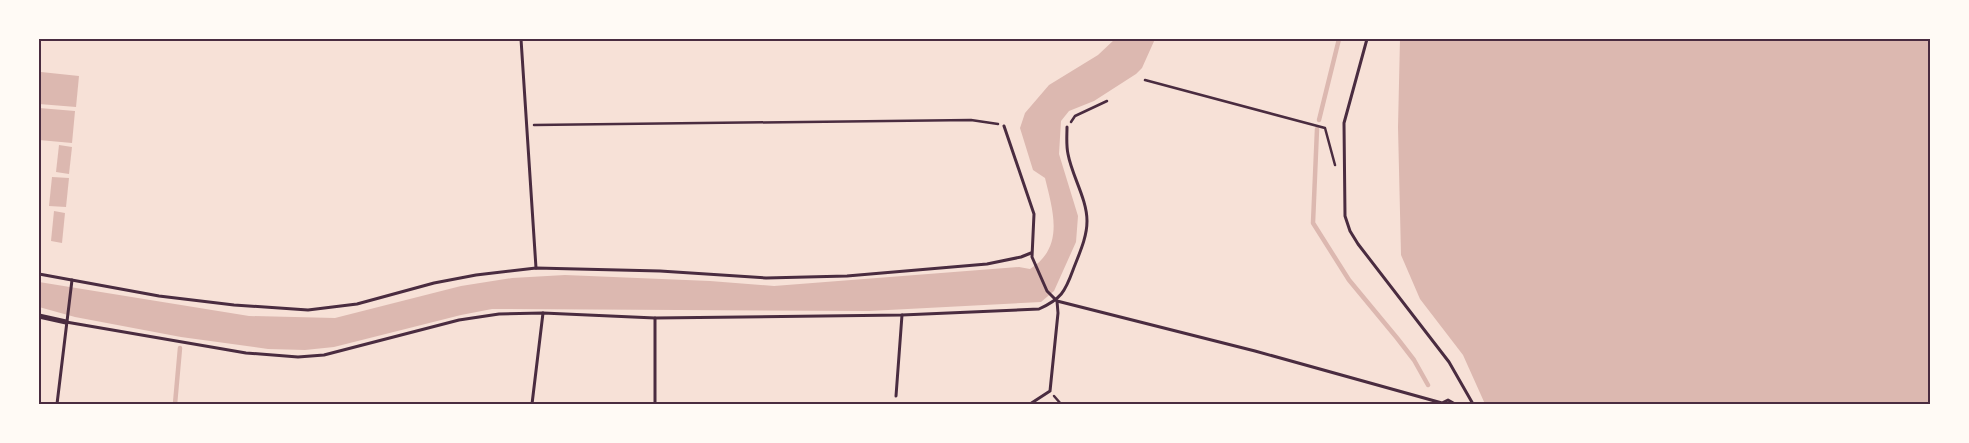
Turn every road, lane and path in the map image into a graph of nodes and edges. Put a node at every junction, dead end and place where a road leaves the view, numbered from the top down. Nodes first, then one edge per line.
1 (520, 39) edge
2 (1367, 39) edge
3 (1145, 80) dead end
4 (1107, 101) dead end
5 (527, 125) junction
6 (1004, 126) joint
7 (1067, 127) joint
8 (1344, 184) junction
9 (1031, 253) junction
10 (536, 268) junction
11 (39, 274) edge
12 (72, 280) junction
13 (1057, 301) junction
14 (543, 313) junction
15 (902, 315) junction
16 (39, 316) edge
17 (655, 318) junction
18 (66, 320) junction
19 (896, 396) dead end
20 (56, 404) edge
21 (532, 404) edge
22 (655, 404) edge
23 (1030, 404) edge
24 (1455, 404) edge
25 (1473, 404) edge

1 - 5 lane
2 - 8 lane
3 - 8 path
4 - 7 path
5 - 6 path
5 - 10 lane
6 - 9 lane
7 - 13 lane
8 - 25 lane
9 - 10 lane
9 - 13 lane
10 - 12 lane
11 - 12 lane
12 - 18 lane
13 - 15 lane
13 - 23 lane
13 - 24 lane
14 - 17 lane
14 - 18 lane
14 - 21 lane
15 - 17 lane
15 - 19 lane
16 - 18 street
17 - 22 lane
18 - 20 lane

